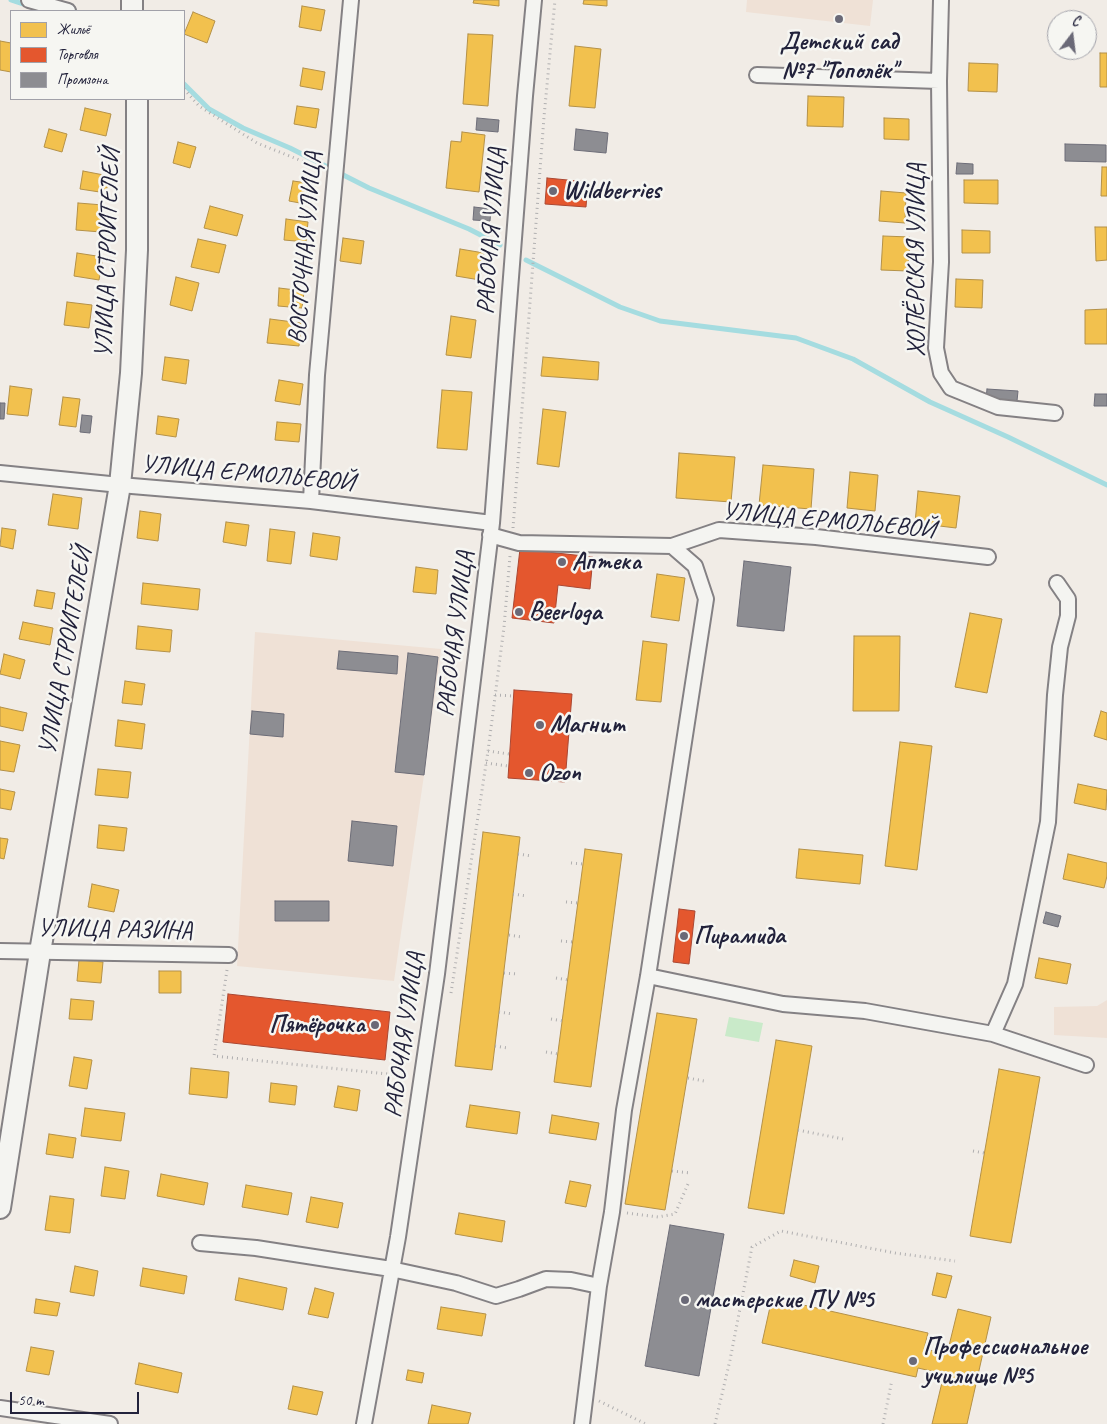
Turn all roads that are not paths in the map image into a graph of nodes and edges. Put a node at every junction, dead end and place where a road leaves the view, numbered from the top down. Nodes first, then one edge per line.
1 (29, 0) edge
2 (351, 0) edge
3 (534, 0) edge
4 (940, 0) edge
5 (64, 10) edge
6 (756, 75) dead end
7 (939, 81) junction
8 (137, 100) edge
9 (1055, 413) dead end
10 (0, 472) edge
11 (120, 485) junction
12 (311, 501) junction
13 (491, 529) junction
14 (672, 546) junction
15 (988, 557) dead end
16 (1057, 583) dead end
17 (0, 951) edge
18 (40, 952) junction
19 (229, 955) road end
20 (648, 976) junction
21 (993, 1034) junction
22 (1086, 1065) dead end
23 (0, 1208) edge
24 (200, 1242) dead end
25 (391, 1269) junction
26 (599, 1286) junction
27 (0, 1408) edge
28 (110, 1424) edge
29 (364, 1424) edge
30 (582, 1424) edge

1 - 5 street
2 - 12 street, ВОСТОЧНАЯ УЛИЦА
3 - 13 street, РАБОЧАЯ УЛИЦА
4 - 7 street, ХОПЁРСКАЯ УЛИЦА
6 - 7 street
7 - 9 street, ХОПЁРСКАЯ УЛИЦА
8 - 11 street, УЛИЦА СТРОИТЕЛЕЙ
10 - 11 street, УЛИЦА ЕРМОЛЬЕВОЙ
11 - 12 street, УЛИЦА ЕРМОЛЬЕВОЙ
11 - 18 street, УЛИЦА СТРОИТЕЛЕЙ
12 - 13 street, УЛИЦА ЕРМОЛЬЕВОЙ
13 - 14 street, УЛИЦА ЕРМОЛЬЕВОЙ
13 - 25 street, РАБОЧАЯ УЛИЦА
14 - 15 street, УЛИЦА ЕРМОЛЬЕВОЙ
14 - 20 street
16 - 21 street
17 - 18 street, УЛИЦА РАЗИНА
18 - 19 street, УЛИЦА РАЗИНА
18 - 23 street, УЛИЦА СТРОИТЕЛЕЙ
20 - 21 street
20 - 26 street
21 - 22 street
24 - 25 street
25 - 26 street
25 - 29 street, РАБОЧАЯ УЛИЦА
26 - 30 street
27 - 28 street

